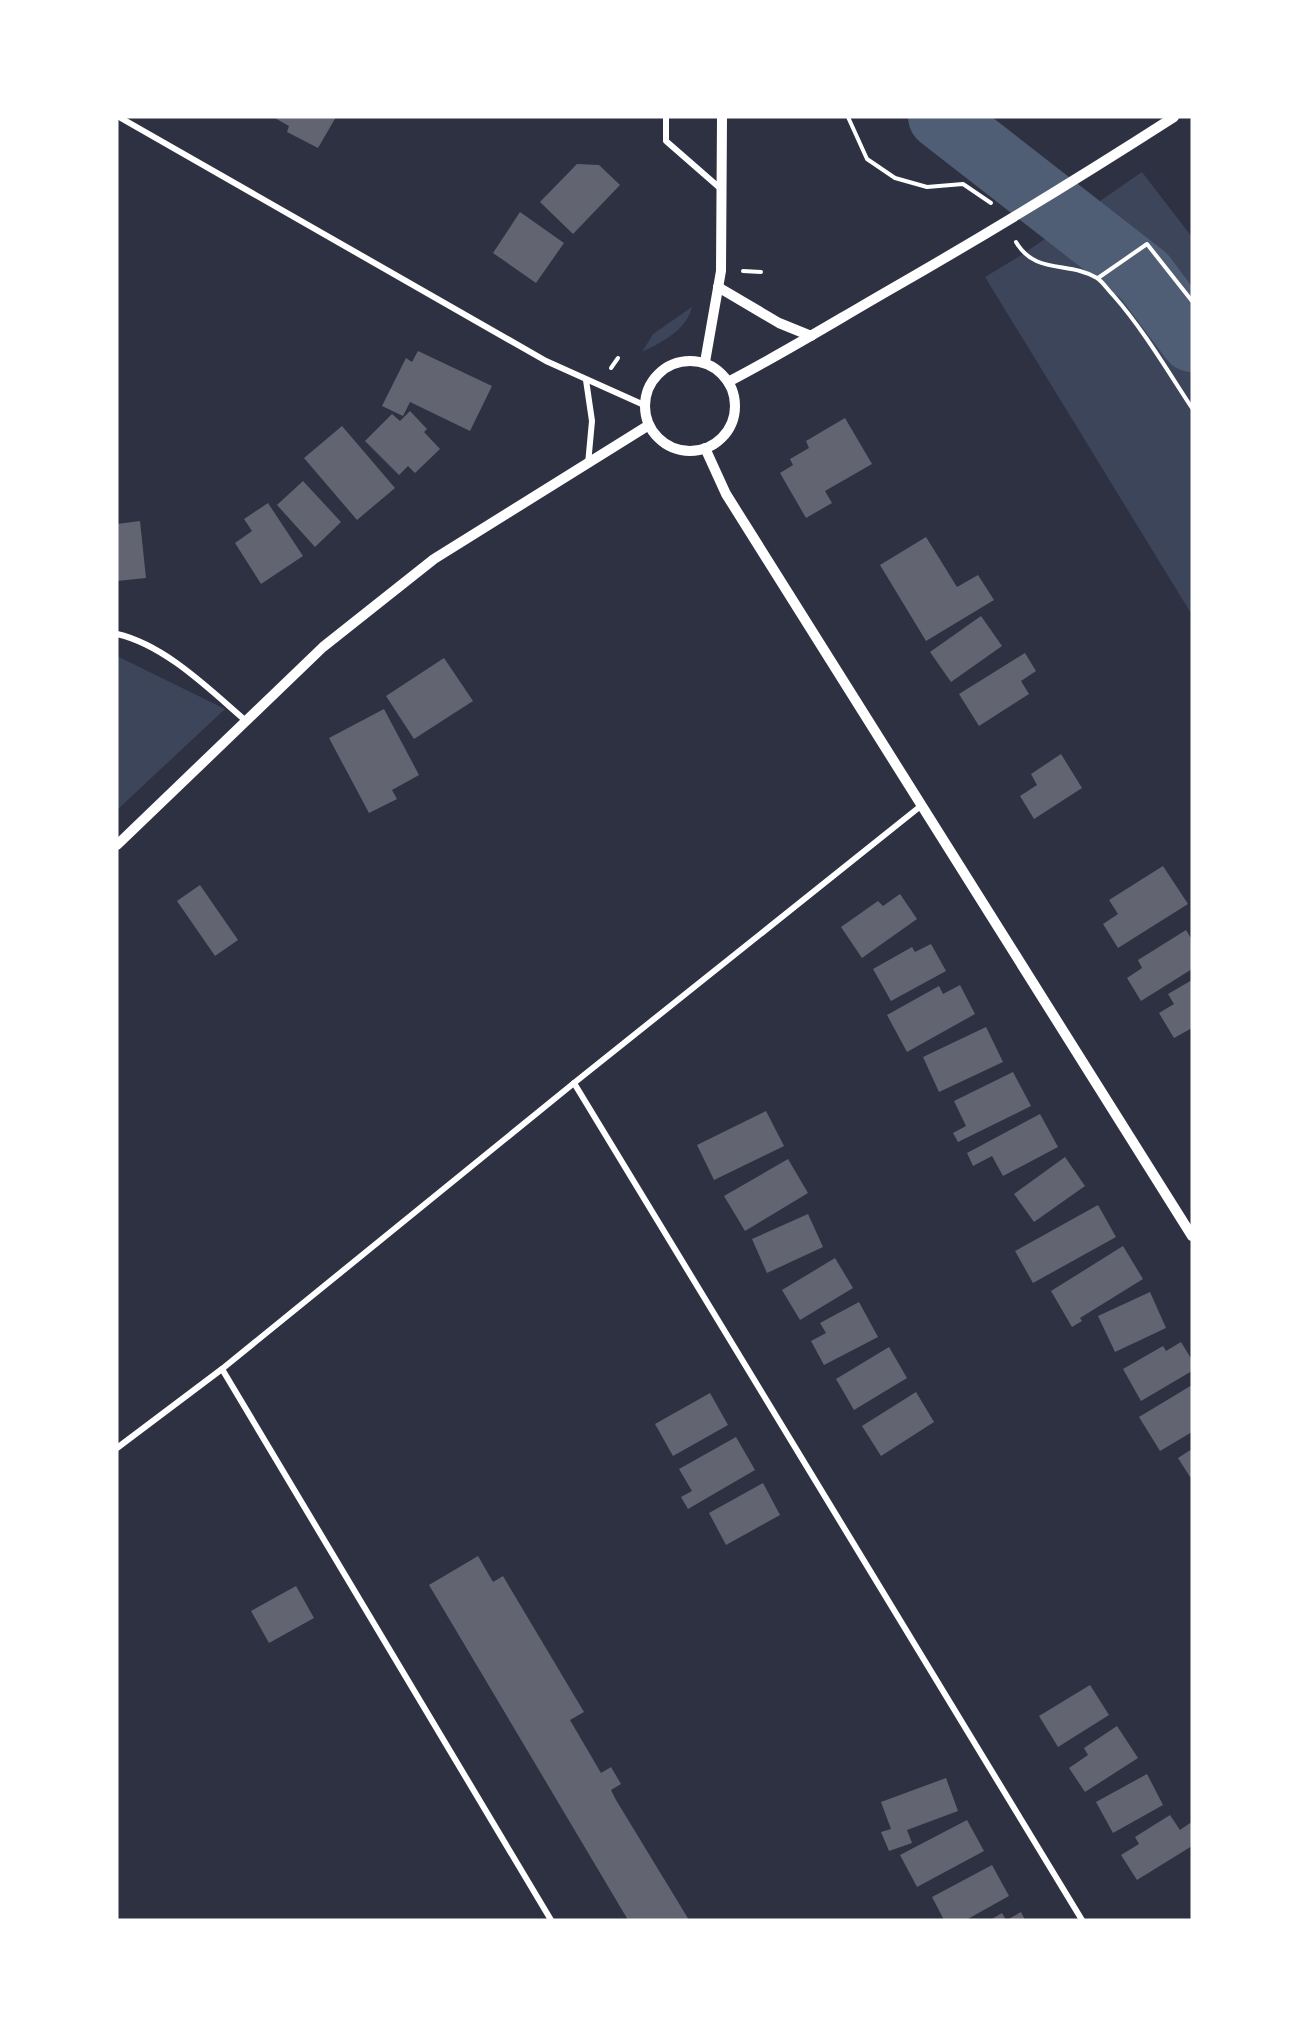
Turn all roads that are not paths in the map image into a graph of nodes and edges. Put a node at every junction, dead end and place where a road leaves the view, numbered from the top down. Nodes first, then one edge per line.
1 (119, 117) edge
2 (666, 117) edge
3 (722, 117) edge
4 (1174, 117) edge
5 (722, 189) junction
6 (718, 286) junction
7 (811, 336) junction
8 (705, 362) junction
9 (586, 380) junction
10 (728, 382) junction
11 (644, 405) junction
12 (649, 425) junction
13 (705, 448) junction
14 (588, 464) junction
15 (117, 634) edge
16 (246, 720) junction
17 (922, 805) junction
18 (117, 845) edge
19 (574, 1083) junction
20 (1192, 1236) edge
21 (222, 1369) junction
22 (117, 1448) edge
23 (551, 1920) edge
24 (1082, 1920) edge

1 - 9 street
2 - 5 street
3 - 5 street
4 - 7 street
5 - 6 street
6 - 7 street
6 - 8 street
7 - 10 street
8 - 10 street
8 - 11 street
9 - 11 street
9 - 14 street
10 - 13 street
11 - 12 street
12 - 13 street
12 - 14 street
13 - 17 street
14 - 16 street
15 - 16 street
16 - 18 street
17 - 19 street
17 - 20 street
19 - 21 street
19 - 24 street
21 - 22 street
21 - 23 street

